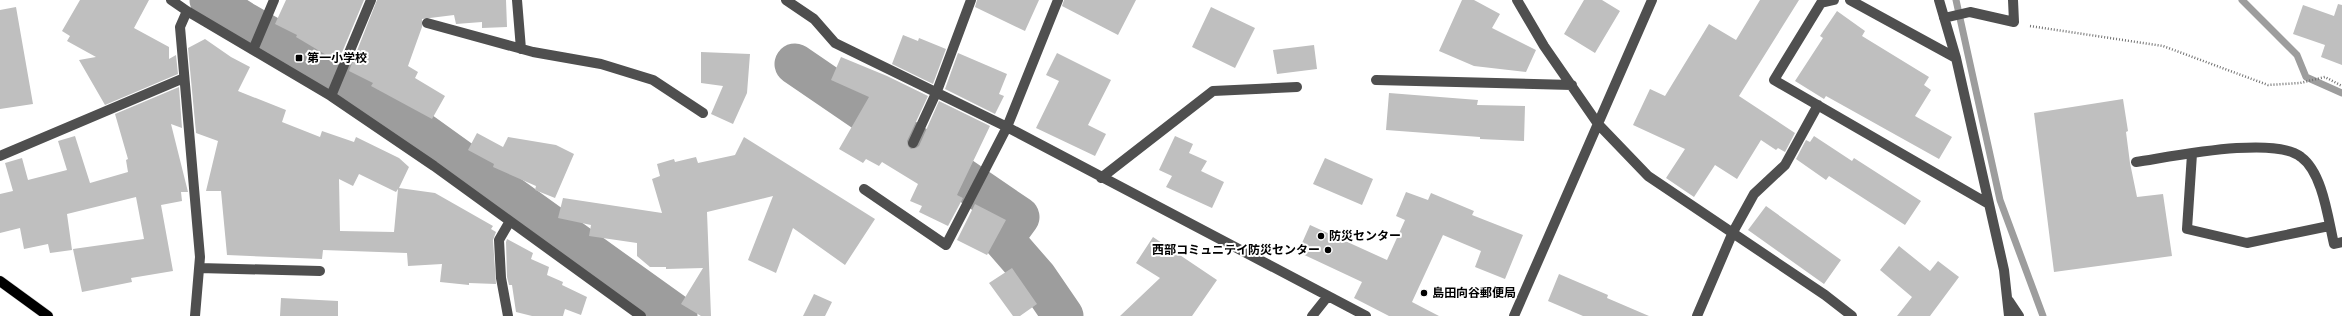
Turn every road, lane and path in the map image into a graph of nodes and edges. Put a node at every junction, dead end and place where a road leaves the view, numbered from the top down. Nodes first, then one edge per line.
1 (171, 0) edge
2 (274, 0) edge
3 (371, 0) edge
4 (517, 0) edge
5 (786, 0) edge
6 (971, 0) edge
7 (1058, 0) edge
8 (1517, 0) edge
9 (1652, 0) edge
10 (1834, 0) edge
11 (1850, 0) edge
12 (1939, 0) edge
13 (2012, 0) edge
14 (187, 12) junction
15 (1944, 18) junction
16 (2014, 22) junction
17 (427, 23) dead end
18 (254, 47) junction
19 (521, 49) junction
20 (1956, 58) junction
21 (184, 78) junction
22 (1376, 80) dead end
23 (1572, 85) junction
24 (2342, 86) edge
25 (1297, 87) dead end
26 (937, 91) junction
27 (331, 96) junction
28 (1818, 106) junction
29 (703, 113) dead end
30 (1598, 124) junction
31 (1007, 127) junction
32 (913, 143) dead end
33 (2192, 154) junction
34 (0, 156) edge
35 (2136, 162) dead end
36 (1101, 178) junction
37 (864, 189) dead end
38 (1987, 203) junction
39 (510, 221) junction
40 (2329, 226) junction
41 (1733, 232) junction
42 (2338, 243) edge
43 (199, 268) junction
44 (320, 271) dead end
45 (0, 281) edge
46 (1328, 296) junction
47 (2007, 298) junction
48 (48, 316) edge
49 (195, 316) edge
50 (508, 316) edge
51 (641, 316) edge
52 (1312, 316) edge
53 (1366, 316) edge
54 (1514, 316) edge
55 (1697, 316) edge
56 (1852, 316) edge
57 (2009, 316) edge
58 (2018, 316) edge

1 - 14 street
2 - 18 street
3 - 27 street
4 - 19 street
5 - 26 street
6 - 26 street
7 - 31 street
8 - 23 street
9 - 30 street
10 - 28 street
11 - 20 street
12 - 15 street
13 - 16 street
14 - 18 street
14 - 21 street
15 - 16 street
15 - 20 street
16 - 24 path
17 - 19 street
18 - 27 street
19 - 29 street
20 - 38 street
21 - 34 street
21 - 43 street
22 - 23 street
23 - 30 street
25 - 36 street
26 - 31 street
26 - 32 street
27 - 39 street
28 - 38 street
28 - 41 street
30 - 41 street
30 - 54 street
31 - 36 street
31 - 37 street
33 - 35 street
33 - 40 street
33 - 40 street
36 - 46 street
38 - 47 street
39 - 50 street
39 - 51 street
40 - 42 street
41 - 55 street
41 - 56 street
43 - 44 street
43 - 49 street
45 - 48 main road
46 - 52 street
46 - 53 street
47 - 57 street
47 - 58 street

